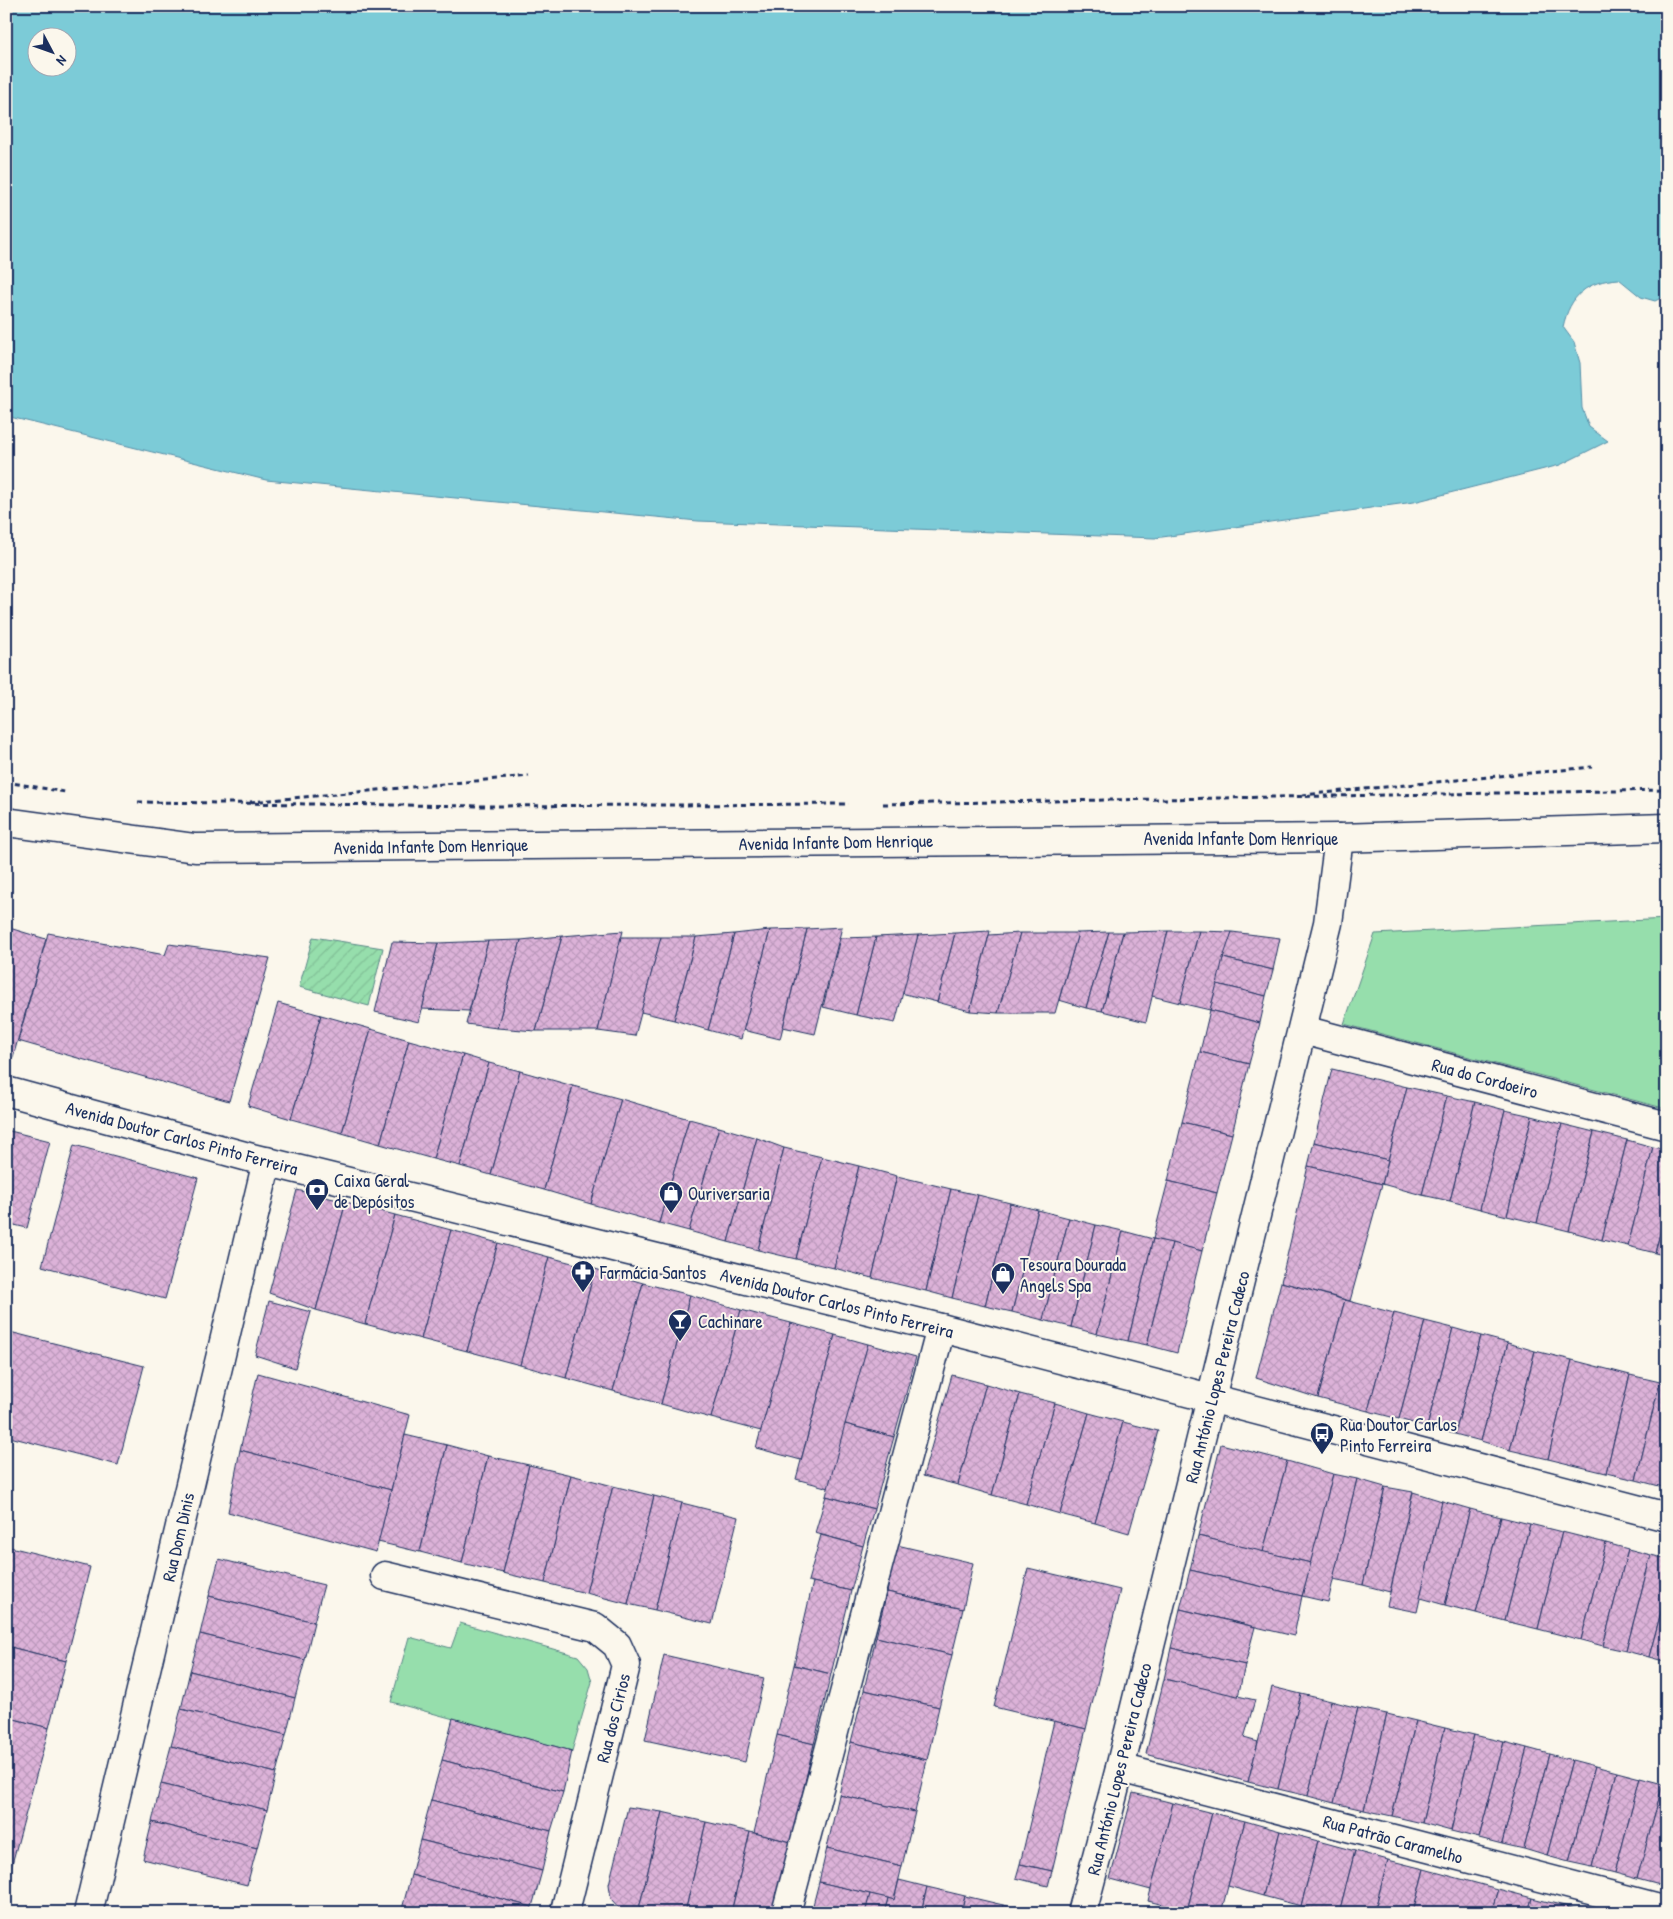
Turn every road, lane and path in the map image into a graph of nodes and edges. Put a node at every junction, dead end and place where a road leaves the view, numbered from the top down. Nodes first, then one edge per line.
1 (1592, 767) dead end
2 (528, 776) dead end
3 (6, 782) edge
4 (1667, 790) edge
5 (75, 794) dead end
6 (1275, 798) junction
7 (134, 802) dead end
8 (230, 804) junction
9 (850, 804) dead end
10 (880, 804) dead end
11 (6, 822) edge
12 (1667, 828) edge
13 (1339, 838) junction
14 (1303, 1030) junction
15 (6, 1091) edge
16 (1667, 1126) edge
17 (267, 1161) junction
18 (941, 1328) junction
19 (1212, 1398) junction
20 (1667, 1517) edge
21 (385, 1576) dead end
22 (1120, 1768) junction
23 (1667, 1910) edge
24 (88, 1913) edge
25 (566, 1913) edge
26 (786, 1913) edge
27 (1082, 1913) edge

1 - 6 path
2 - 8 path
3 - 5 path
4 - 6 path
6 - 10 path
7 - 8 path
8 - 9 path
11 - 13 street, Avenida Infante Dom Henrique
12 - 13 street, Avenida Infante Dom Henrique
13 - 14 street, Rua António Lopes Pereira Cadeco
14 - 16 street, Rua do Cordoeiro
14 - 19 street, Rua António Lopes Pereira Cadeco
15 - 17 street, Avenida Doutor Carlos Pinto Ferreira
17 - 18 street, Avenida Doutor Carlos Pinto Ferreira
17 - 24 street, Rua Dom Dinis
18 - 19 street, Avenida Doutor Carlos Pinto Ferreira
18 - 26 street
19 - 20 street, Avenida Doutor Carlos Pinto Ferreira
19 - 22 street, Rua António Lopes Pereira Cadeco
21 - 25 street, Rua dos Cirios
22 - 23 street, Rua Patrão Caramelho
22 - 27 street, Rua António Lopes Pereira Cadeco

